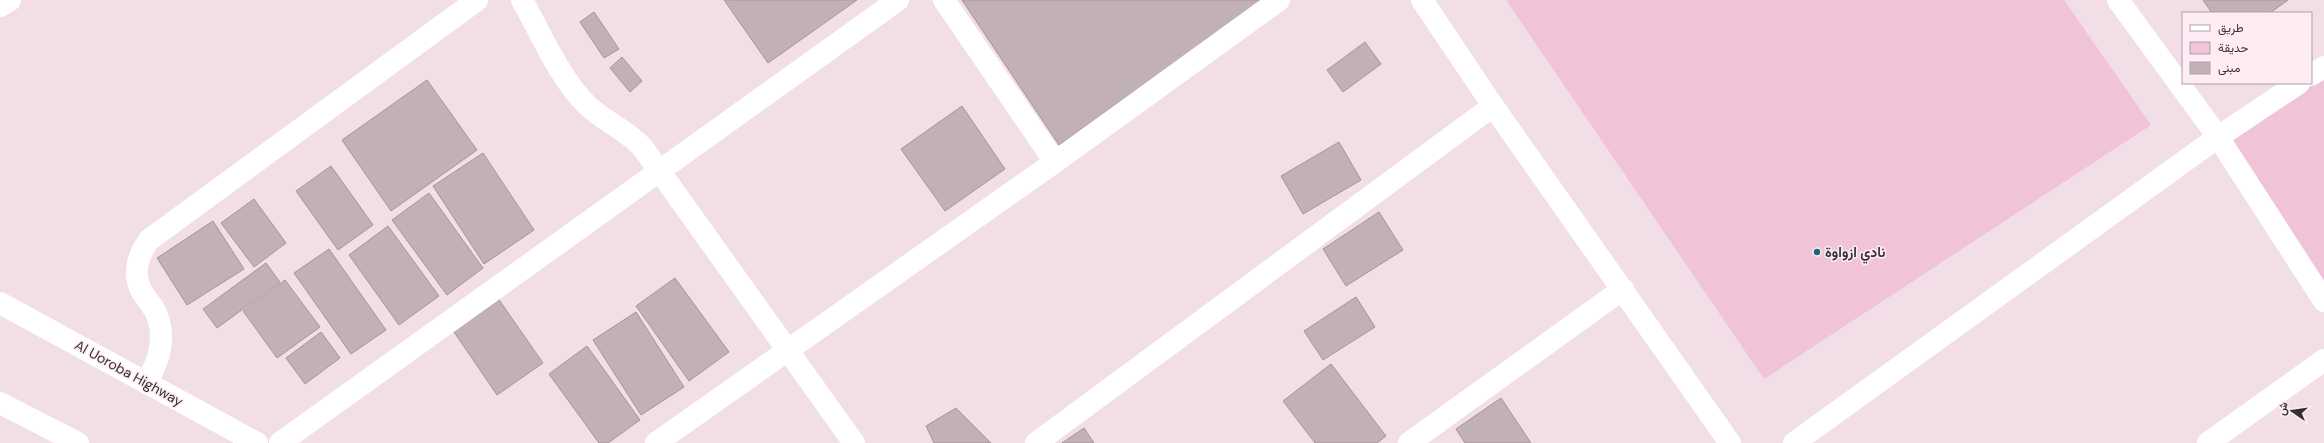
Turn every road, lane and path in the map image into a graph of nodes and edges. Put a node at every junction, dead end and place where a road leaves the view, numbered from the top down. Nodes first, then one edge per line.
1 (10, 0) edge
2 (478, 0) edge
3 (522, 0) edge
4 (898, 0) edge
5 (944, 0) edge
6 (1279, 0) edge
7 (1422, 0) edge
8 (2118, 0) edge
9 (0, 6) edge
10 (2324, 67) edge
11 (2312, 74) edge
12 (2298, 84) edge
13 (1493, 106) junction
14 (2218, 137) junction
15 (1055, 162) junction
16 (659, 170) junction
17 (1623, 289) junction
18 (2324, 301) edge
19 (0, 303) edge
20 (788, 350) junction
21 (2324, 360) edge
22 (146, 383) junction
23 (0, 403) edge
24 (78, 443) edge
25 (258, 443) edge
26 (280, 443) edge
27 (656, 443) edge
28 (854, 443) edge
29 (1036, 443) edge
30 (1409, 443) edge
31 (1730, 443) edge
32 (1794, 443) edge
33 (2208, 443) edge

1 - 9 main road
2 - 22 main road
3 - 16 main road
4 - 16 main road
5 - 15 main road
6 - 15 main road
7 - 13 main road
8 - 14 main road
10 - 11 main road
12 - 14 main road
13 - 17 main road
13 - 29 main road
14 - 18 main road
14 - 32 main road
15 - 20 main road
16 - 20 main road
16 - 26 main road
17 - 30 main road
17 - 31 main road
19 - 22 main road, Al Uoroba Highway
20 - 27 main road
20 - 28 main road
21 - 33 main road
22 - 25 main road, Al Uoroba Highway
23 - 24 main road

